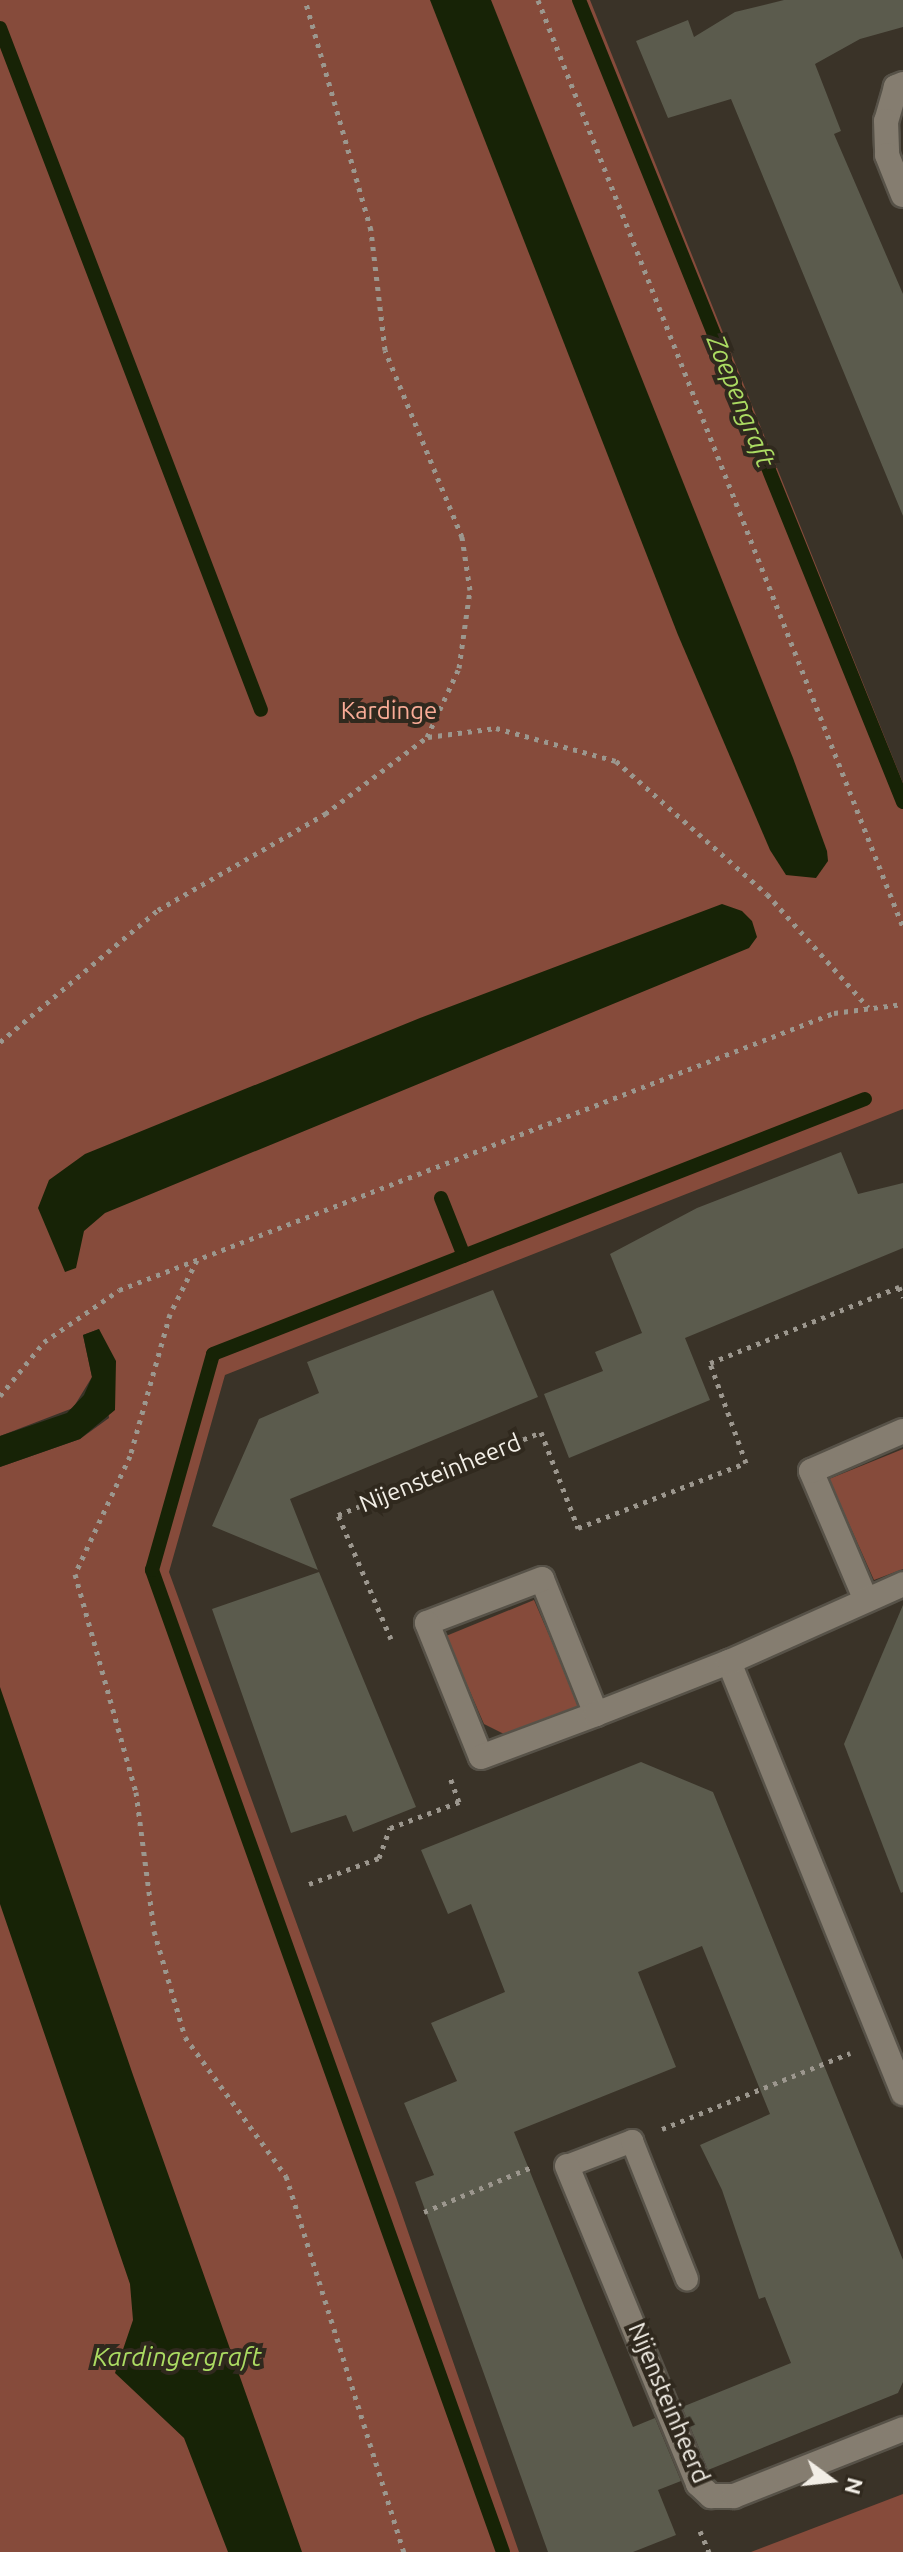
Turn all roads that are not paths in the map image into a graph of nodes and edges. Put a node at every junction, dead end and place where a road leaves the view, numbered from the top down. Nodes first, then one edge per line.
1 (903, 84) edge
2 (903, 195) edge
3 (903, 1431) edge
4 (903, 1584) edge
5 (865, 1598) junction
6 (729, 1662) junction
7 (596, 1714) junction
8 (903, 2093) edge
9 (567, 2166) joint
10 (687, 2279) dead end
11 (903, 2429) edge

1 - 2 street
3 - 5 street
4 - 5 street
5 - 6 street
6 - 7 street
6 - 8 street
7 - 7 street
9 - 10 lane
9 - 11 street, Nijensteinheerd

